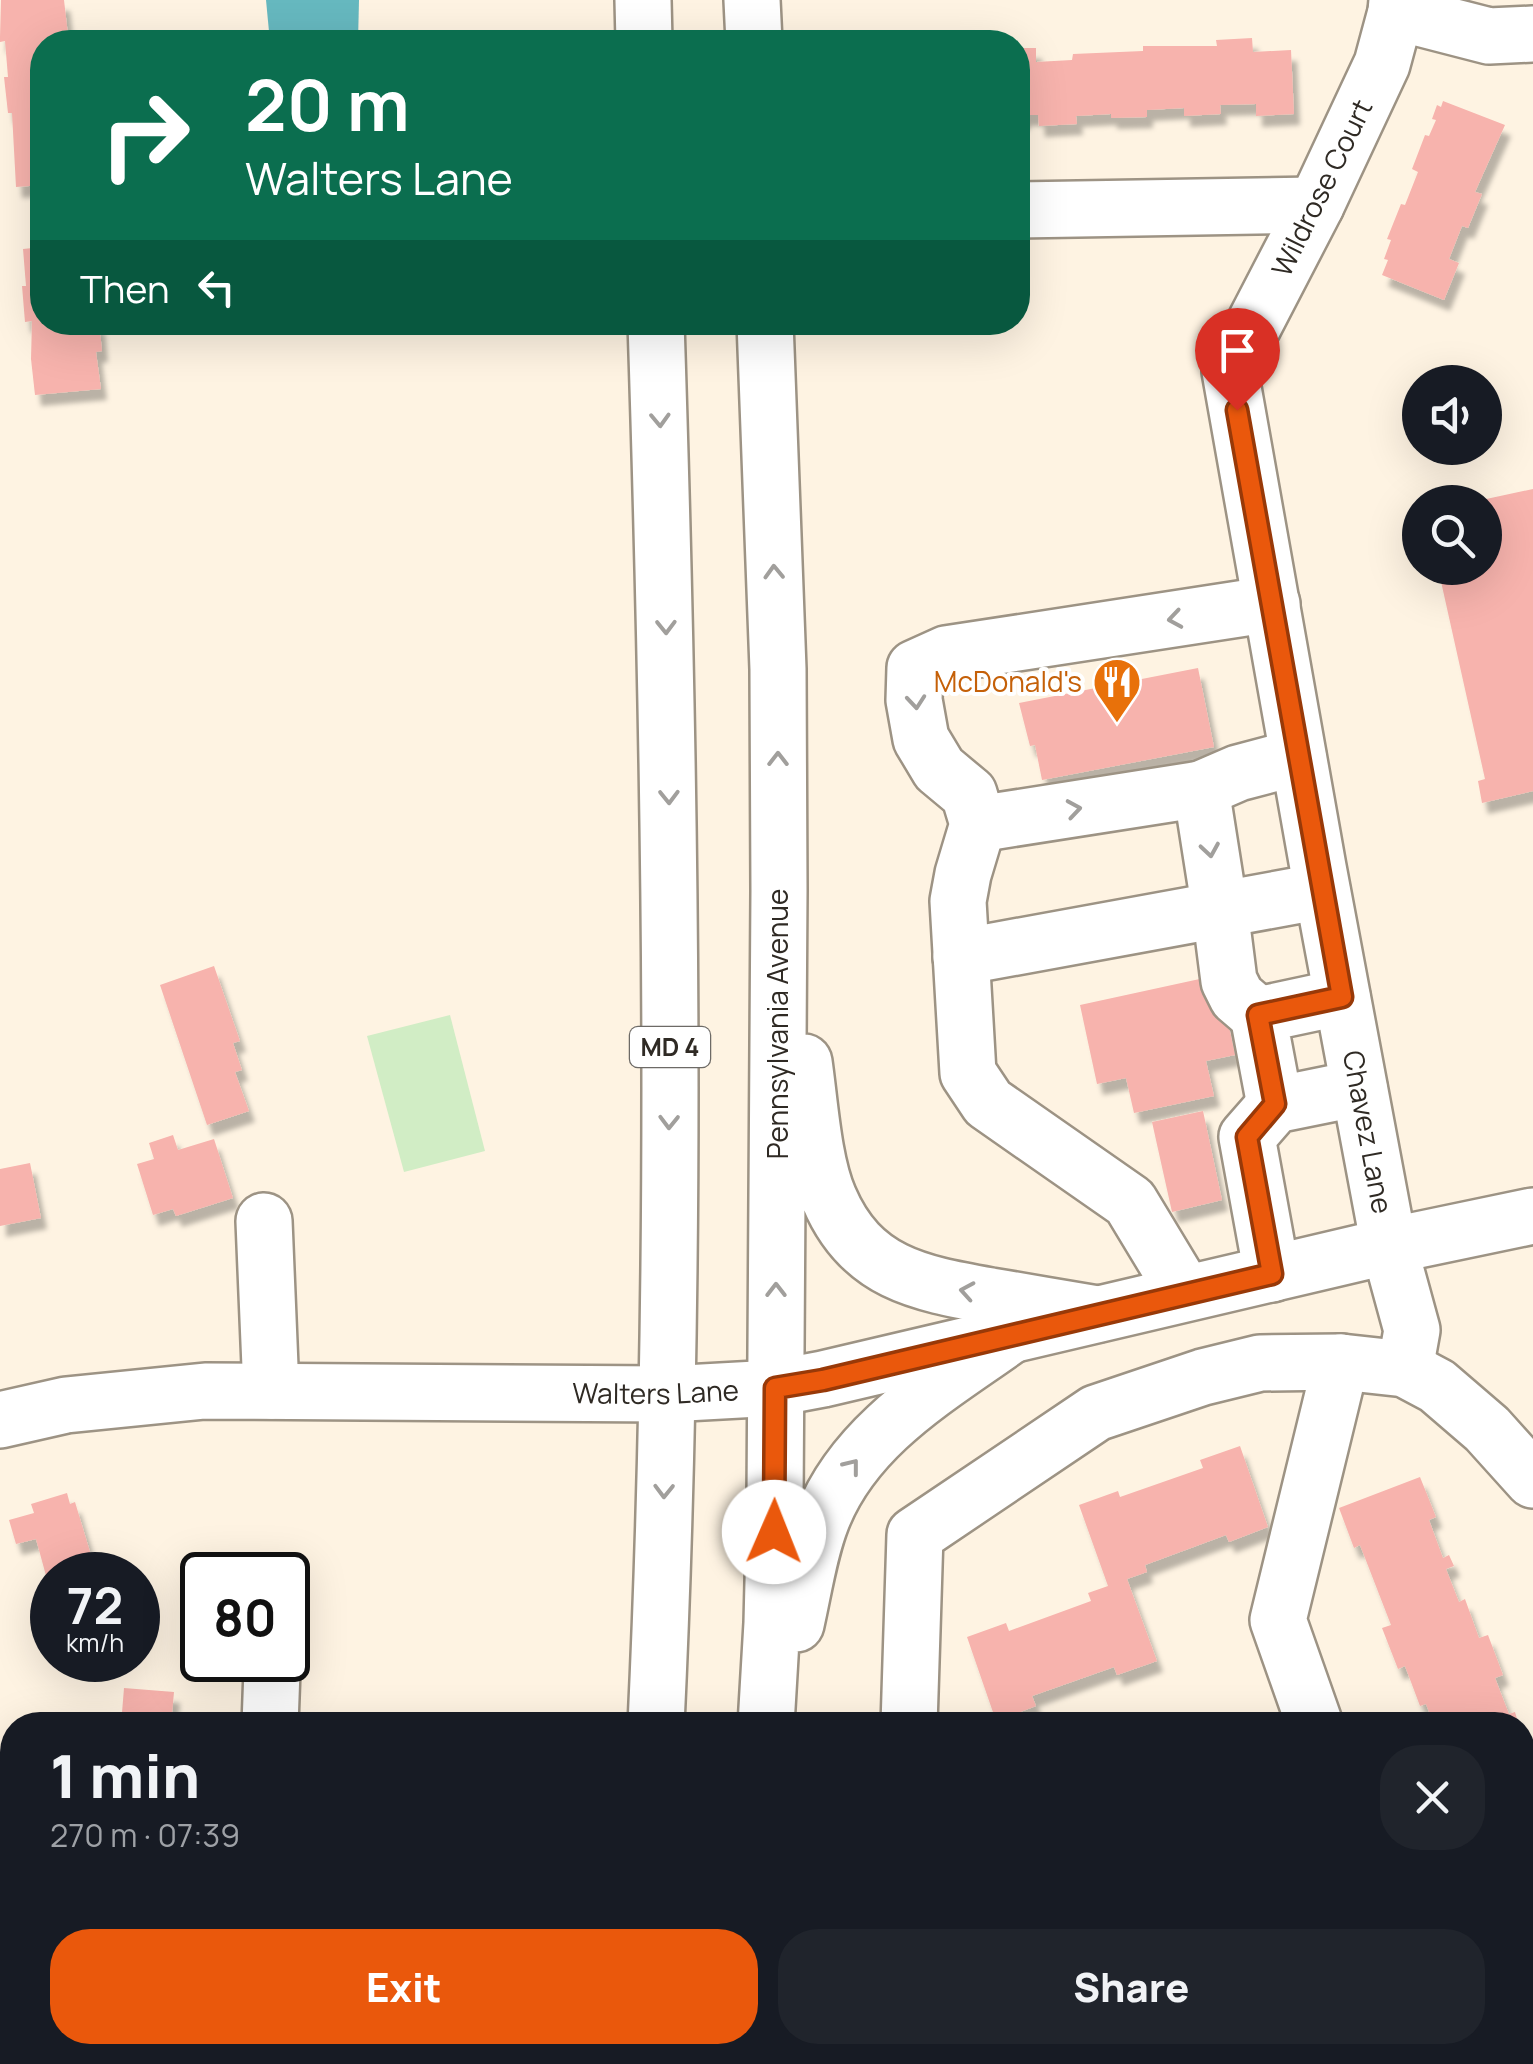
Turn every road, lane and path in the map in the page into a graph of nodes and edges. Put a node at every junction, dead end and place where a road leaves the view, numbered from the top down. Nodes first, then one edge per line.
1 (642, 0) edge
2 (752, 0) edge
3 (1396, 6) edge
4 (643, 30) edge
5 (753, 30) edge
6 (1533, 34) edge
7 (1316, 205) junction
8 (1030, 210) edge
9 (656, 335) edge
10 (765, 335) edge
11 (1230, 371) joint
12 (1272, 604) junction
13 (1298, 757) junction
14 (1201, 790) junction
15 (978, 824) junction
16 (778, 891) junction
17 (1322, 891) junction
18 (1220, 910) junction
19 (961, 957) junction
20 (1342, 997) junction
21 (1258, 1015) junction
22 (1359, 1088) junction
23 (1275, 1104) junction
24 (1533, 1216) edge
25 (264, 1221) dead end
26 (1388, 1246) junction
27 (1272, 1274) junction
28 (1185, 1293) junction
29 (1098, 1314) junction
30 (1014, 1334) junction
31 (1341, 1362) junction
32 (1405, 1369) junction
33 (775, 1388) junction
34 (270, 1391) junction
35 (667, 1394) junction
36 (0, 1420) edge
37 (1533, 1479) edge
38 (272, 1682) edge
39 (270, 1712) edge
40 (656, 1712) edge
41 (767, 1712) edge
42 (778, 1712) edge
43 (910, 1712) edge
44 (1310, 1712) edge

1 - 4 main road
2 - 5 main road
3 - 6 main road
3 - 7 main road, Wildrose Court
7 - 8 main road
7 - 11 main road, Wildrose Court
9 -> 35 main road, MD 4
16 -> 10 main road, Pennsylvania Avenue
11 - 12 main road, Chavez Lane
12 - 13 main road, Chavez Lane
12 -> 15 main road
13 - 14 main road
13 - 17 main road, Chavez Lane
15 -> 14 main road
14 -> 18 main road
15 - 19 main road
29 -> 16 main road
33 -> 16 main road, Pennsylvania Avenue
17 - 18 main road
17 - 20 main road, Chavez Lane
18 - 19 main road
18 - 21 main road
19 - 28 main road
20 - 21 main road
20 - 22 main road, Chavez Lane
21 - 23 main road
22 - 23 main road
22 - 26 main road, Chavez Lane
23 - 27 main road
24 - 26 main road, Walters Lane
25 - 34 main road
26 - 27 main road, Walters Lane
26 - 32 main road, Chavez Lane
27 - 28 main road, Walters Lane
28 - 29 main road, Walters Lane
29 - 30 main road, Walters Lane
30 - 33 main road, Walters Lane
42 -> 30 main road
31 - 32 main road
31 - 43 main road
31 - 44 main road
32 - 37 main road
33 - 35 main road, Walters Lane
33 - 41 main road, Pennsylvania Avenue
34 - 35 main road, Walters Lane
34 - 36 main road, Walters Lane
35 -> 40 main road, MD 4
38 - 39 main road

